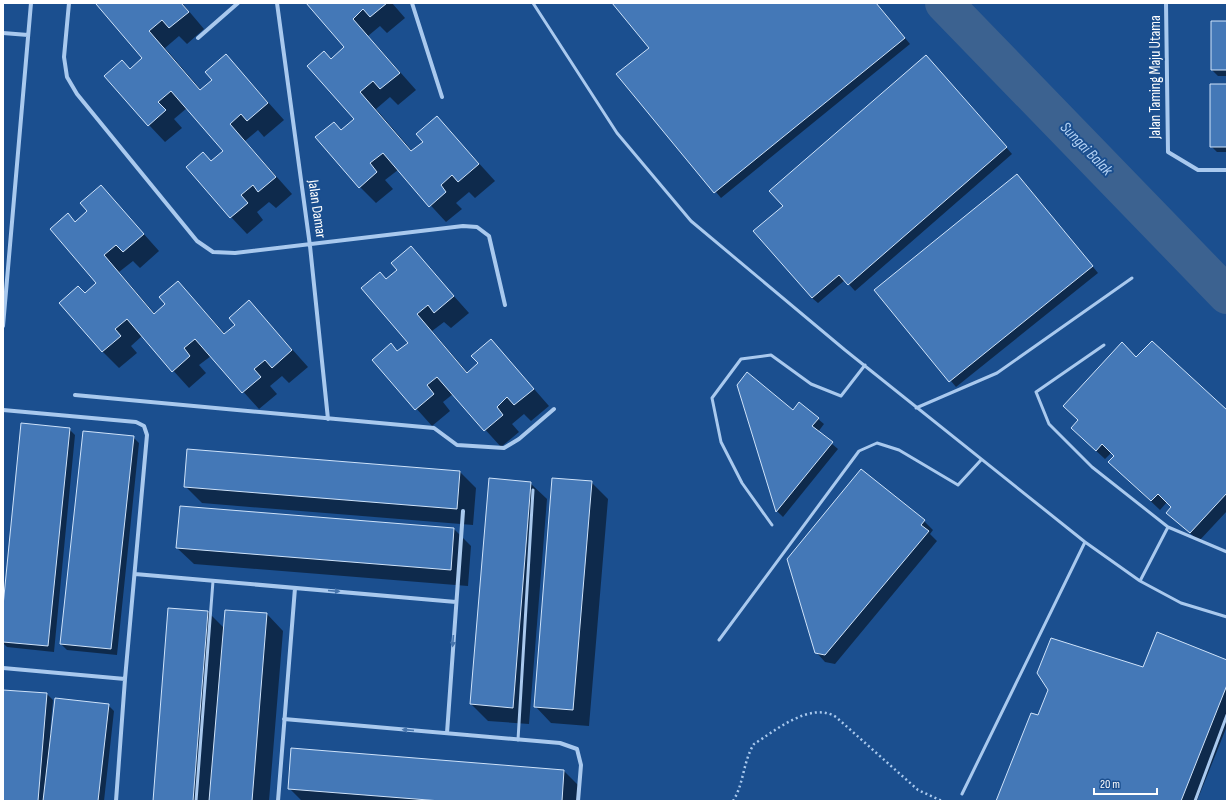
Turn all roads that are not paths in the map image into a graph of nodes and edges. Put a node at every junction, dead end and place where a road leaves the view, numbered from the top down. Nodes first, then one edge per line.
1 (31, 3) edge
2 (69, 3) edge
3 (238, 3) edge
4 (277, 3) edge
5 (412, 3) edge
6 (533, 3) edge
7 (1166, 3) edge
8 (3, 33) edge
9 (28, 35) junction
10 (198, 38) dead end
11 (442, 97) dead end
12 (1227, 170) edge
13 (310, 246) junction
14 (1132, 278) dead end
15 (5, 286) edge
16 (505, 306) dead end
17 (3, 326) edge
18 (1104, 345) dead end
19 (865, 365) junction
20 (75, 395) dead end
21 (916, 408) junction
22 (554, 409) dead end
23 (3, 410) edge
24 (328, 419) junction
25 (981, 460) junction
26 (533, 490) dead end
27 (463, 511) dead end
28 (772, 525) dead end
29 (1168, 527) junction
30 (1085, 542) junction
31 (1227, 552) edge
32 (135, 574) junction
33 (213, 581) junction
34 (1140, 581) junction
35 (295, 588) junction
36 (456, 602) junction
37 (1227, 617) edge
38 (719, 640) dead end
39 (3, 668) edge
40 (125, 679) junction
41 (1227, 715) edge
42 (284, 719) junction
43 (447, 733) junction
44 (518, 740) junction
45 (962, 794) dead end
46 (116, 801) edge
47 (196, 801) edge
48 (278, 801) edge
49 (578, 801) edge
50 (1195, 801) edge

1 - 9 street
2 - 13 street
3 - 10 street
4 - 13 street, Jalan Damar
5 - 11 street
6 - 19 lane
7 - 12 street, Jalan Taming Maju Utama
8 - 9 street
9 - 15 street
13 - 16 street
13 - 24 street, Jalan Damar
14 - 21 lane
15 - 17 street
18 - 29 lane
19 - 21 lane
19 - 28 lane
20 - 24 street
21 - 25 lane
22 - 24 street
23 - 32 street
25 - 30 lane
25 - 38 lane
26 - 44 lane
27 - 36 street
29 - 31 lane
29 - 34 lane
30 - 34 lane
30 - 45 lane
32 - 33 street
32 - 40 street
33 - 35 street
33 - 47 lane
34 - 37 lane
35 -> 36 street
35 - 42 street
36 -> 43 street
39 - 40 street
40 - 46 street
41 - 50 lane
43 -> 42 street
42 - 48 street
43 - 44 street
44 - 49 street

